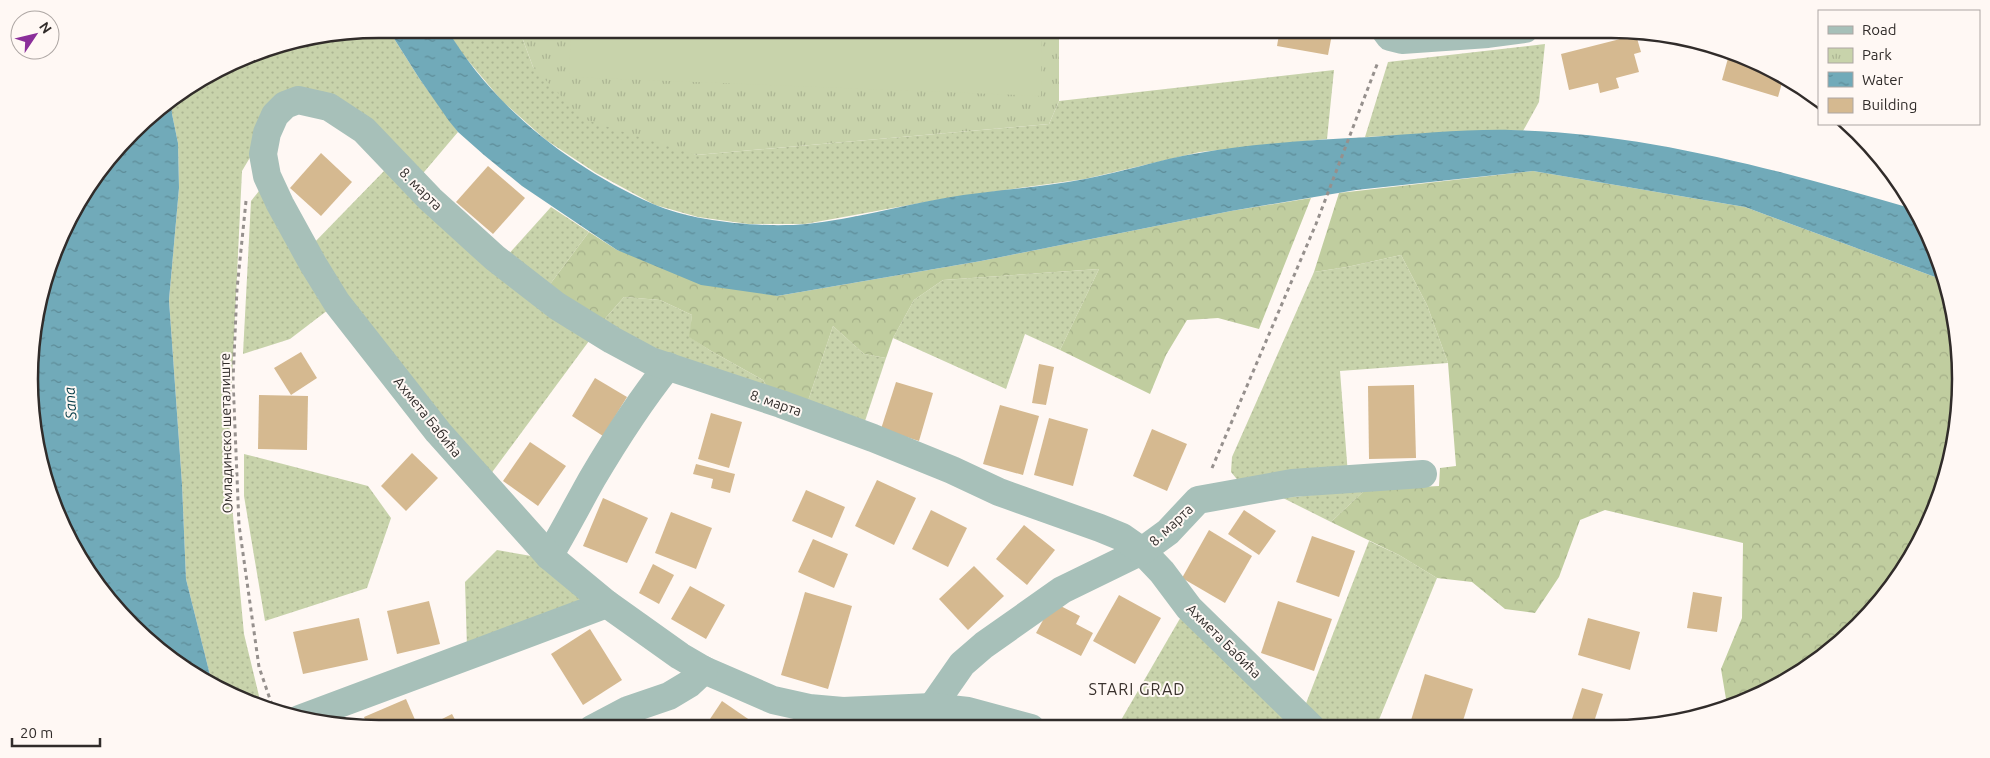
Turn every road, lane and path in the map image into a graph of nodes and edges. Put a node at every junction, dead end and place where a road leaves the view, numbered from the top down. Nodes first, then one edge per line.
1 (1394, 38) edge
2 (1431, 38) edge
3 (1370, 84) dead end
4 (262, 154) junction
5 (668, 366) junction
6 (1423, 474) dead end
7 (1198, 500) junction
8 (1142, 552) junction
9 (549, 556) junction
10 (607, 604) junction
11 (704, 670) junction
12 (271, 703) edge
13 (932, 707) junction
14 (312, 714) edge
15 (609, 720) edge
16 (833, 720) edge
17 (1000, 720) edge
18 (1304, 720) edge

1 - 2 street
3 - 7 path
4 - 5 street, 8. марта
4 - 9 street, Ахмета Бабића
4 - 12 path, Омладинскo шеталиште
5 - 8 street, 8. марта
5 - 9 street
6 - 7 street, 8. марта
7 - 8 street, 8. марта
8 - 13 street
8 - 18 street, Ахмета Бабића
9 - 10 street, Ахмета Бабића
10 - 11 street, Ахмета Бабића
10 - 14 street
11 - 15 street
11 - 16 street, Ахмета Бабића
13 - 16 street, Ахмета Бабића
13 - 17 street, Ахмета Бабића

